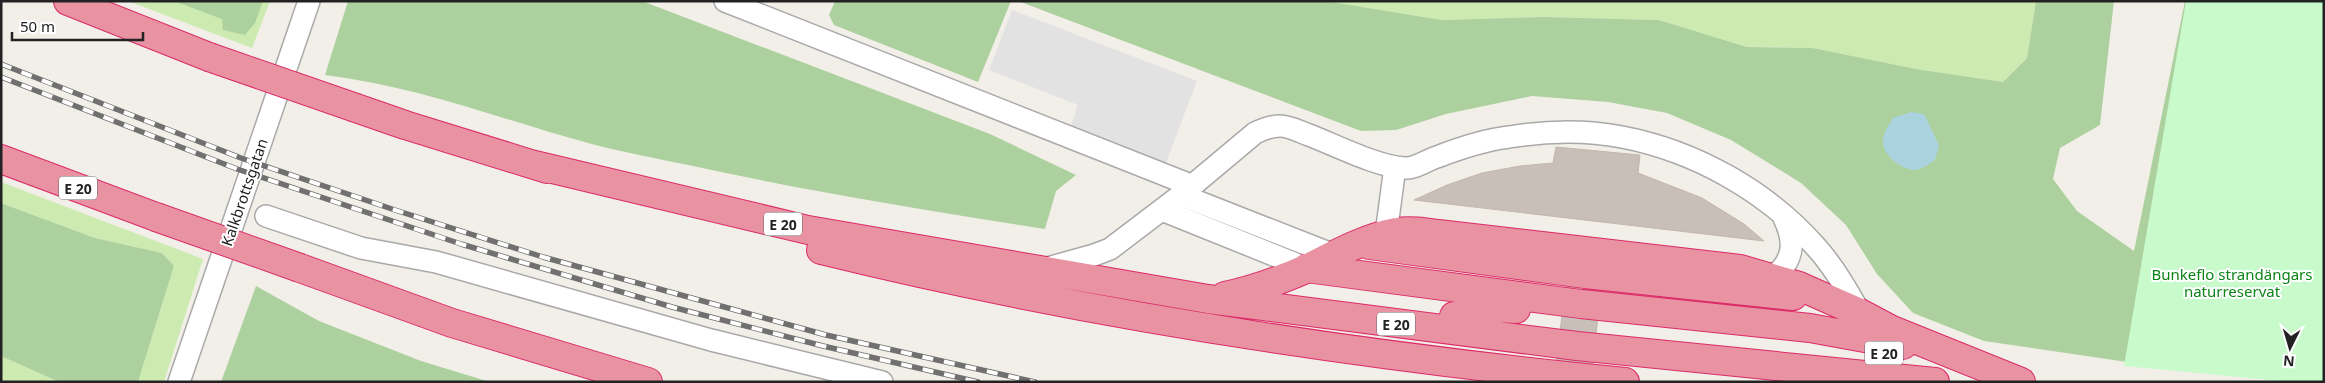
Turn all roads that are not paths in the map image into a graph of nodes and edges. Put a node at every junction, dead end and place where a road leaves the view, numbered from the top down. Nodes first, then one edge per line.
1 (68, 1) edge
2 (309, 1) edge
3 (725, 1) edge
4 (1, 159) edge
5 (531, 164) junction
6 (1395, 167) junction
7 (1187, 191) junction
8 (1162, 210) junction
9 (1782, 213) junction
10 (266, 216) dead end
11 (1386, 234) junction
12 (1359, 244) junction
13 (1334, 255) junction
14 (1306, 268) junction
15 (1038, 270) junction
16 (1773, 277) junction
17 (1250, 291) junction
18 (1208, 299) junction
19 (1827, 299) junction
20 (1496, 301) junction
21 (1860, 313) junction
22 (1454, 316) junction
23 (1204, 328) junction
24 (1892, 330) junction
25 (1958, 358) junction
26 (179, 382) edge
27 (648, 382) edge
28 (882, 382) edge
29 (1488, 382) edge
30 (1625, 382) edge
31 (1764, 382) edge
32 (1935, 382) edge
33 (1988, 382) edge
34 (2006, 382) edge
35 (2021, 382) edge

1 - 5 highway, E 20, bridge
2 - 26 street, Kalkbrottsgatan
3 - 7 street
4 - 27 highway, E 20, bridge
5 - 15 highway, E 20
5 - 23 highway, E 20
6 - 7 street
6 - 9 street
6 - 11 street
7 - 8 street
7 - 13 street
8 - 14 street
8 - 15 street
9 - 16 street
9 - 21 street
10 - 28 street
11 - 12 highway, E 20
11 - 16 highway, E 20
12 - 13 highway, E 20
12 - 19 highway, E 20
13 - 14 highway, E 20
13 - 24 highway, E 20
14 - 17 highway, E 20
14 - 20 highway, E 20
15 - 18 highway, E 20
16 - 19 highway, E 20
17 - 18 highway, E 20
17 - 22 highway, E 20
18 - 32 highway, E 20
19 - 21 highway, E 20
20 - 22 highway, E 20
20 - 25 highway, E 20
20 - 34 highway, E 20
21 - 24 highway, E 20
22 - 33 highway, E 20
23 - 29 highway, E 20
23 - 30 highway, E 20
23 - 31 highway, E 20
24 - 25 highway, E 20
25 - 35 highway, E 20

